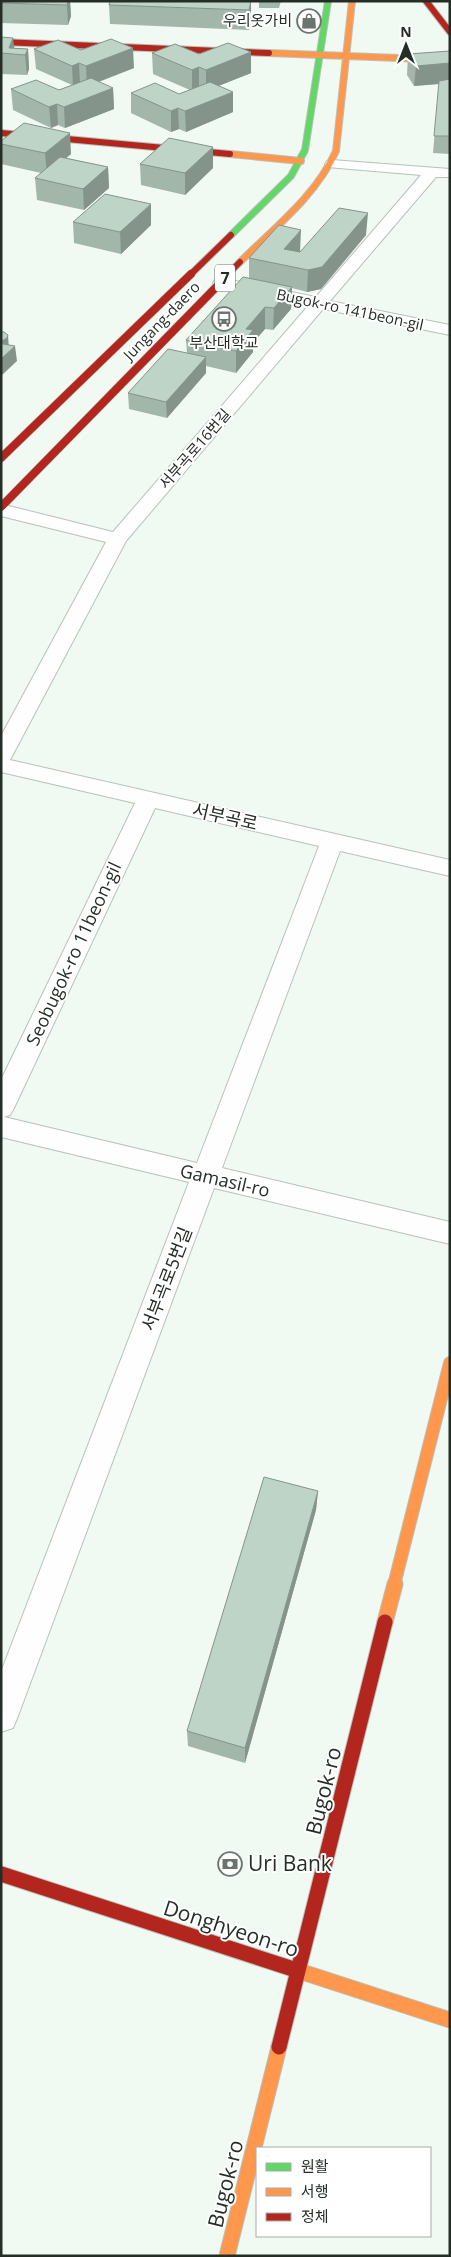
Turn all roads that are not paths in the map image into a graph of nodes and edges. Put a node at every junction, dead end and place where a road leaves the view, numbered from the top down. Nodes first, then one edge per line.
1 (328, 1) edge
2 (352, 1) edge
3 (426, 1) edge
4 (450, 32) edge
5 (1, 42) edge
6 (321, 55) junction
7 (346, 56) junction
8 (450, 60) edge
9 (1, 133) edge
10 (301, 161) junction
11 (332, 164) junction
12 (441, 173) edge
13 (221, 283) junction
14 (320, 303) junction
15 (450, 330) edge
16 (1, 458) edge
17 (1, 509) edge
18 (117, 539) junction
19 (1, 757) edge
20 (1, 765) edge
21 (148, 799) junction
22 (332, 841) junction
23 (450, 868) edge
24 (1, 1108) edge
25 (1, 1127) edge
26 (206, 1176) junction
27 (450, 1234) edge
28 (450, 1364) edge
29 (1, 1716) edge
30 (1, 1874) edge
31 (299, 1971) junction
32 (450, 2020) edge
33 (227, 2256) edge

1 - 6 main road, Jungang-daero / 7
2 - 7 main road, Jungang-daero / 7
3 - 4 main road
5 - 6 main road
6 - 7 main road
6 - 10 main road, Jungang-daero / 7
7 - 8 main road
7 - 11 main road, Jungang-daero / 7
9 - 10 main road
10 - 16 main road, Jungang-daero / 7
11 - 12 street
11 - 13 main road, Jungang-daero / 7
12 - 14 street, 서부곡로16번길
13 - 14 street, Bugok-ro 141beon-gil
13 - 17 main road, Jungang-daero / 7
14 - 15 street, Bugok-ro 141beon-gil
14 - 18 street, 서부곡로16번길
17 - 18 street
18 - 19 street, 서부곡로16번길
20 - 21 street, 서부곡로
21 - 22 street, 서부곡로
21 - 24 street, Seobugok-ro 11beon-gil
22 - 23 street, 서부곡로
22 - 26 street, 서부곡로5번길
25 - 26 street, Gamasil-ro
26 - 27 street, Gamasil-ro
26 - 29 street, 서부곡로5번길
28 - 31 main road, Bugok-ro
30 - 31 main road, Donghyeon-ro
31 - 32 main road, Donghyeon-ro
31 - 33 main road, Bugok-ro

